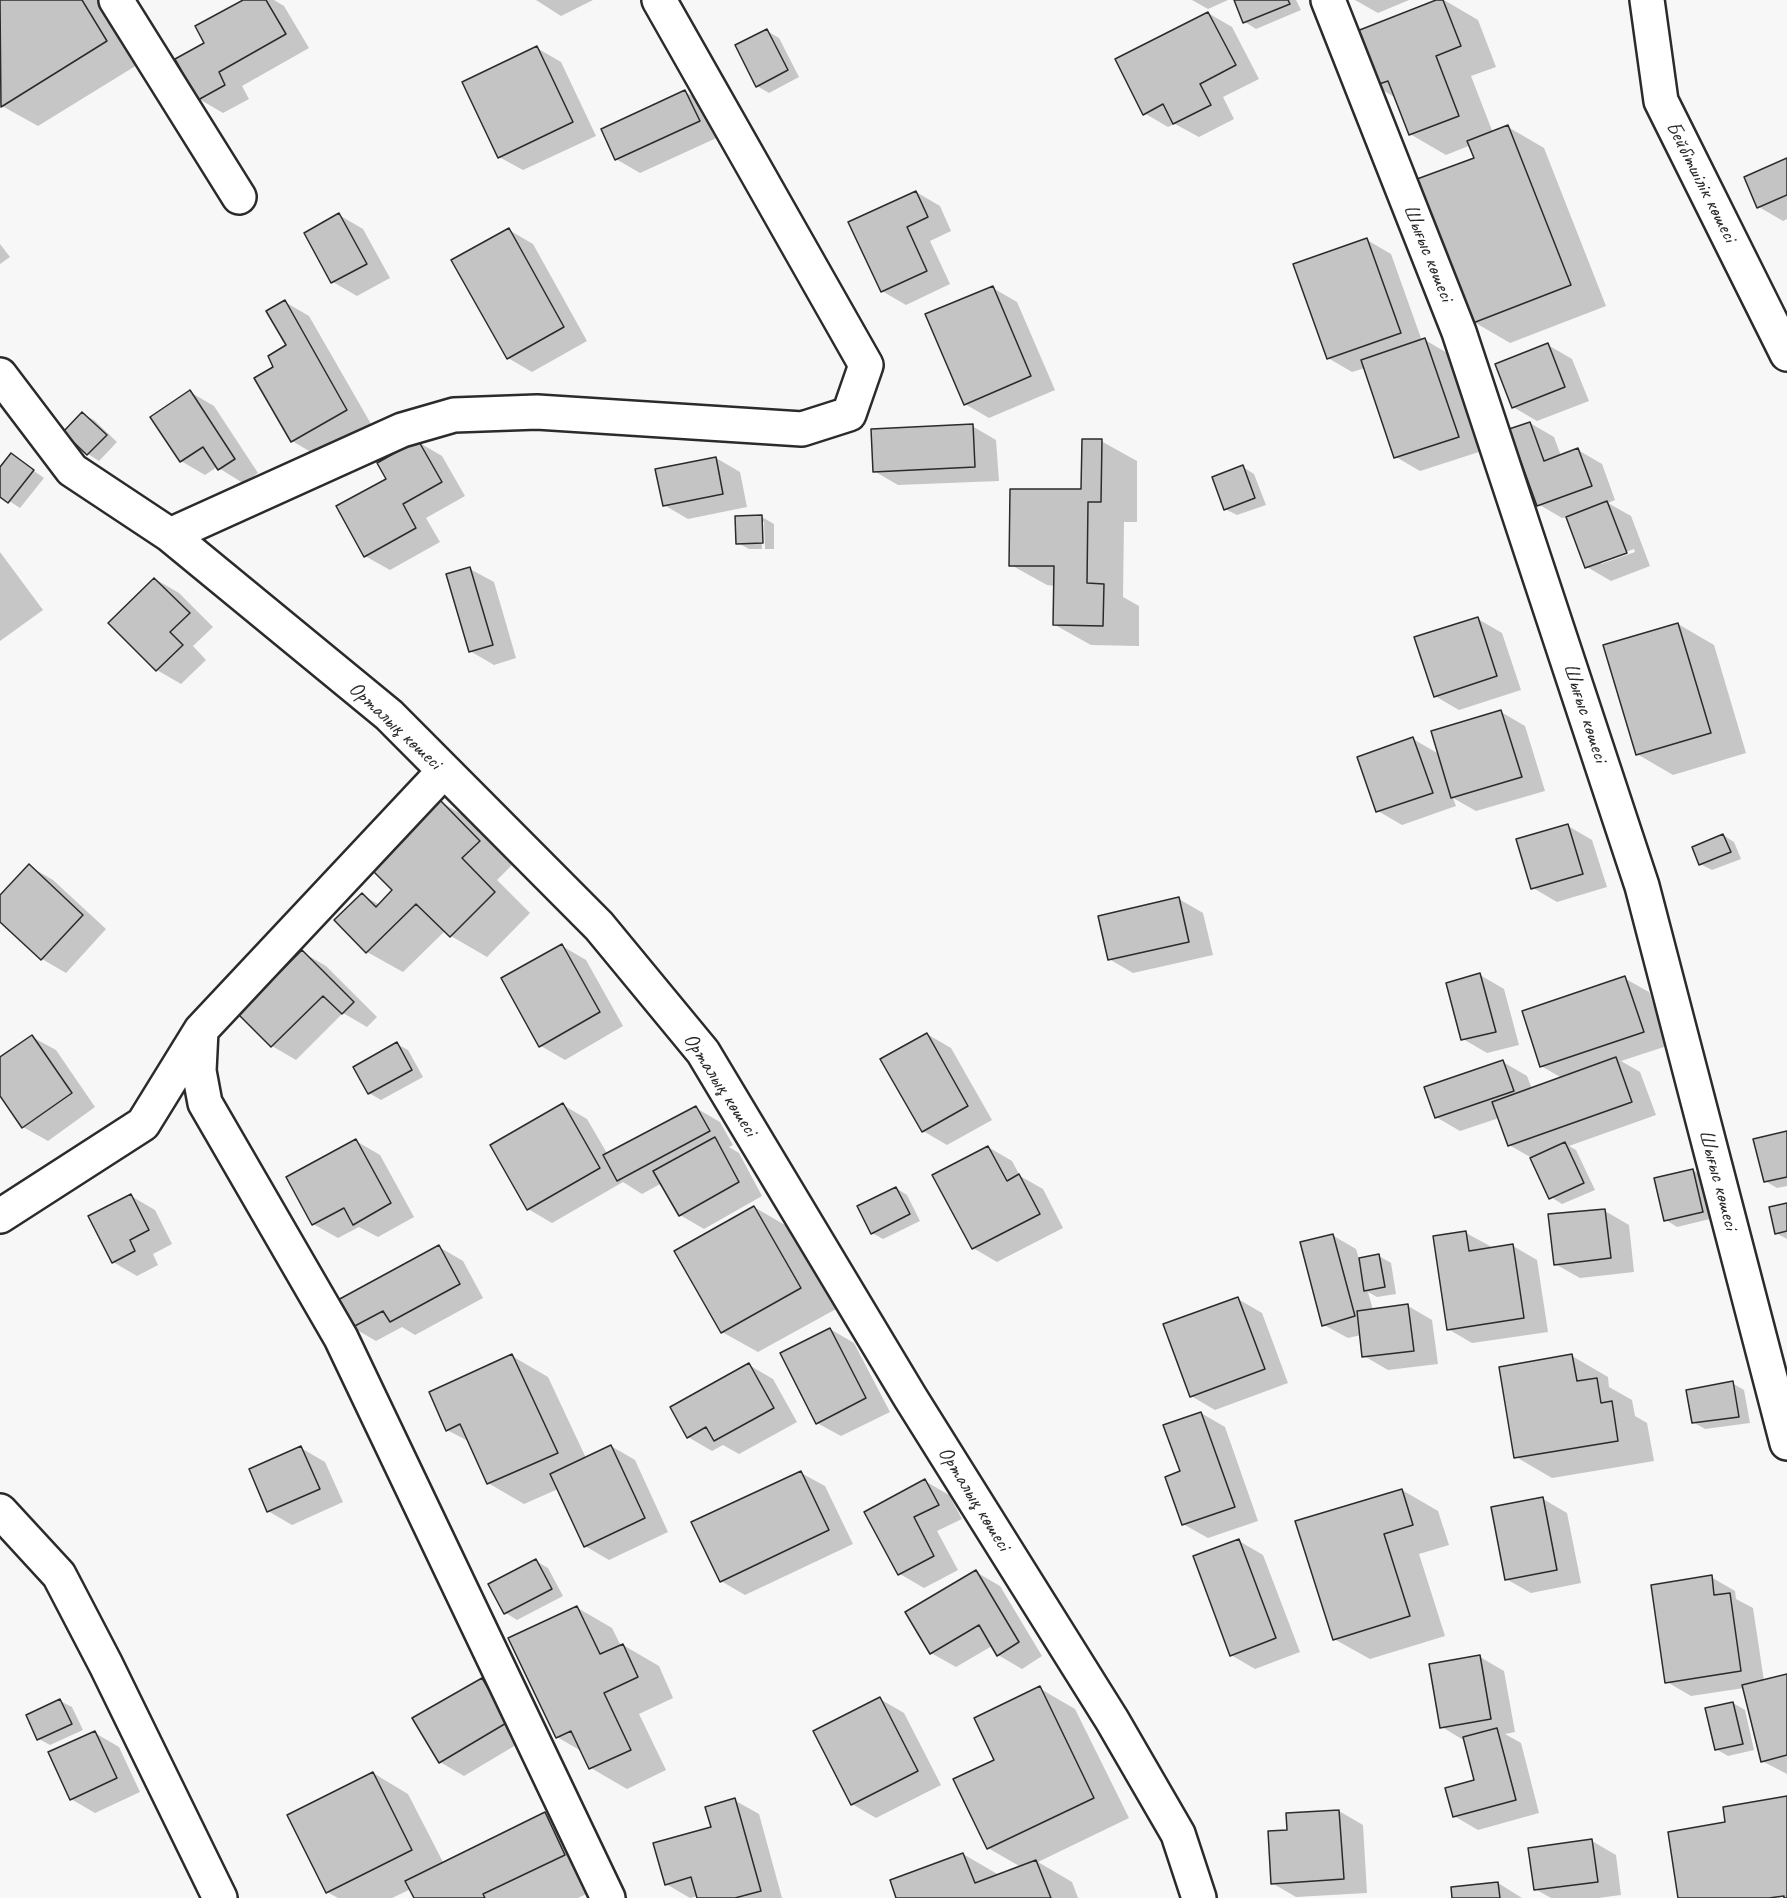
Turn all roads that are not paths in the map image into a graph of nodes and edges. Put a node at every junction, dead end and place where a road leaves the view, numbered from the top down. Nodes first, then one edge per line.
1 (116, 0) edge
2 (659, 0) edge
3 (1328, 0) edge
4 (1647, 0) edge
5 (239, 197) dead end
6 (1787, 354) edge
7 (0, 375) edge
8 (170, 535) junction
9 (444, 771) junction
10 (201, 1030) junction
11 (0, 1216) edge
12 (1787, 1443) edge
13 (0, 1511) edge
14 (220, 1898) edge
15 (608, 1898) edge
16 (1199, 1898) edge

1 - 5 street
2 - 8 street
3 - 12 street, Шығыс көшесі
4 - 6 street, Бейбітшілік көшесі
7 - 8 street, Орталық көшесі
8 - 9 street, Орталық көшесі
9 - 10 street
9 - 16 street, Орталық көшесі
10 - 11 street
10 - 15 street
13 - 14 street

